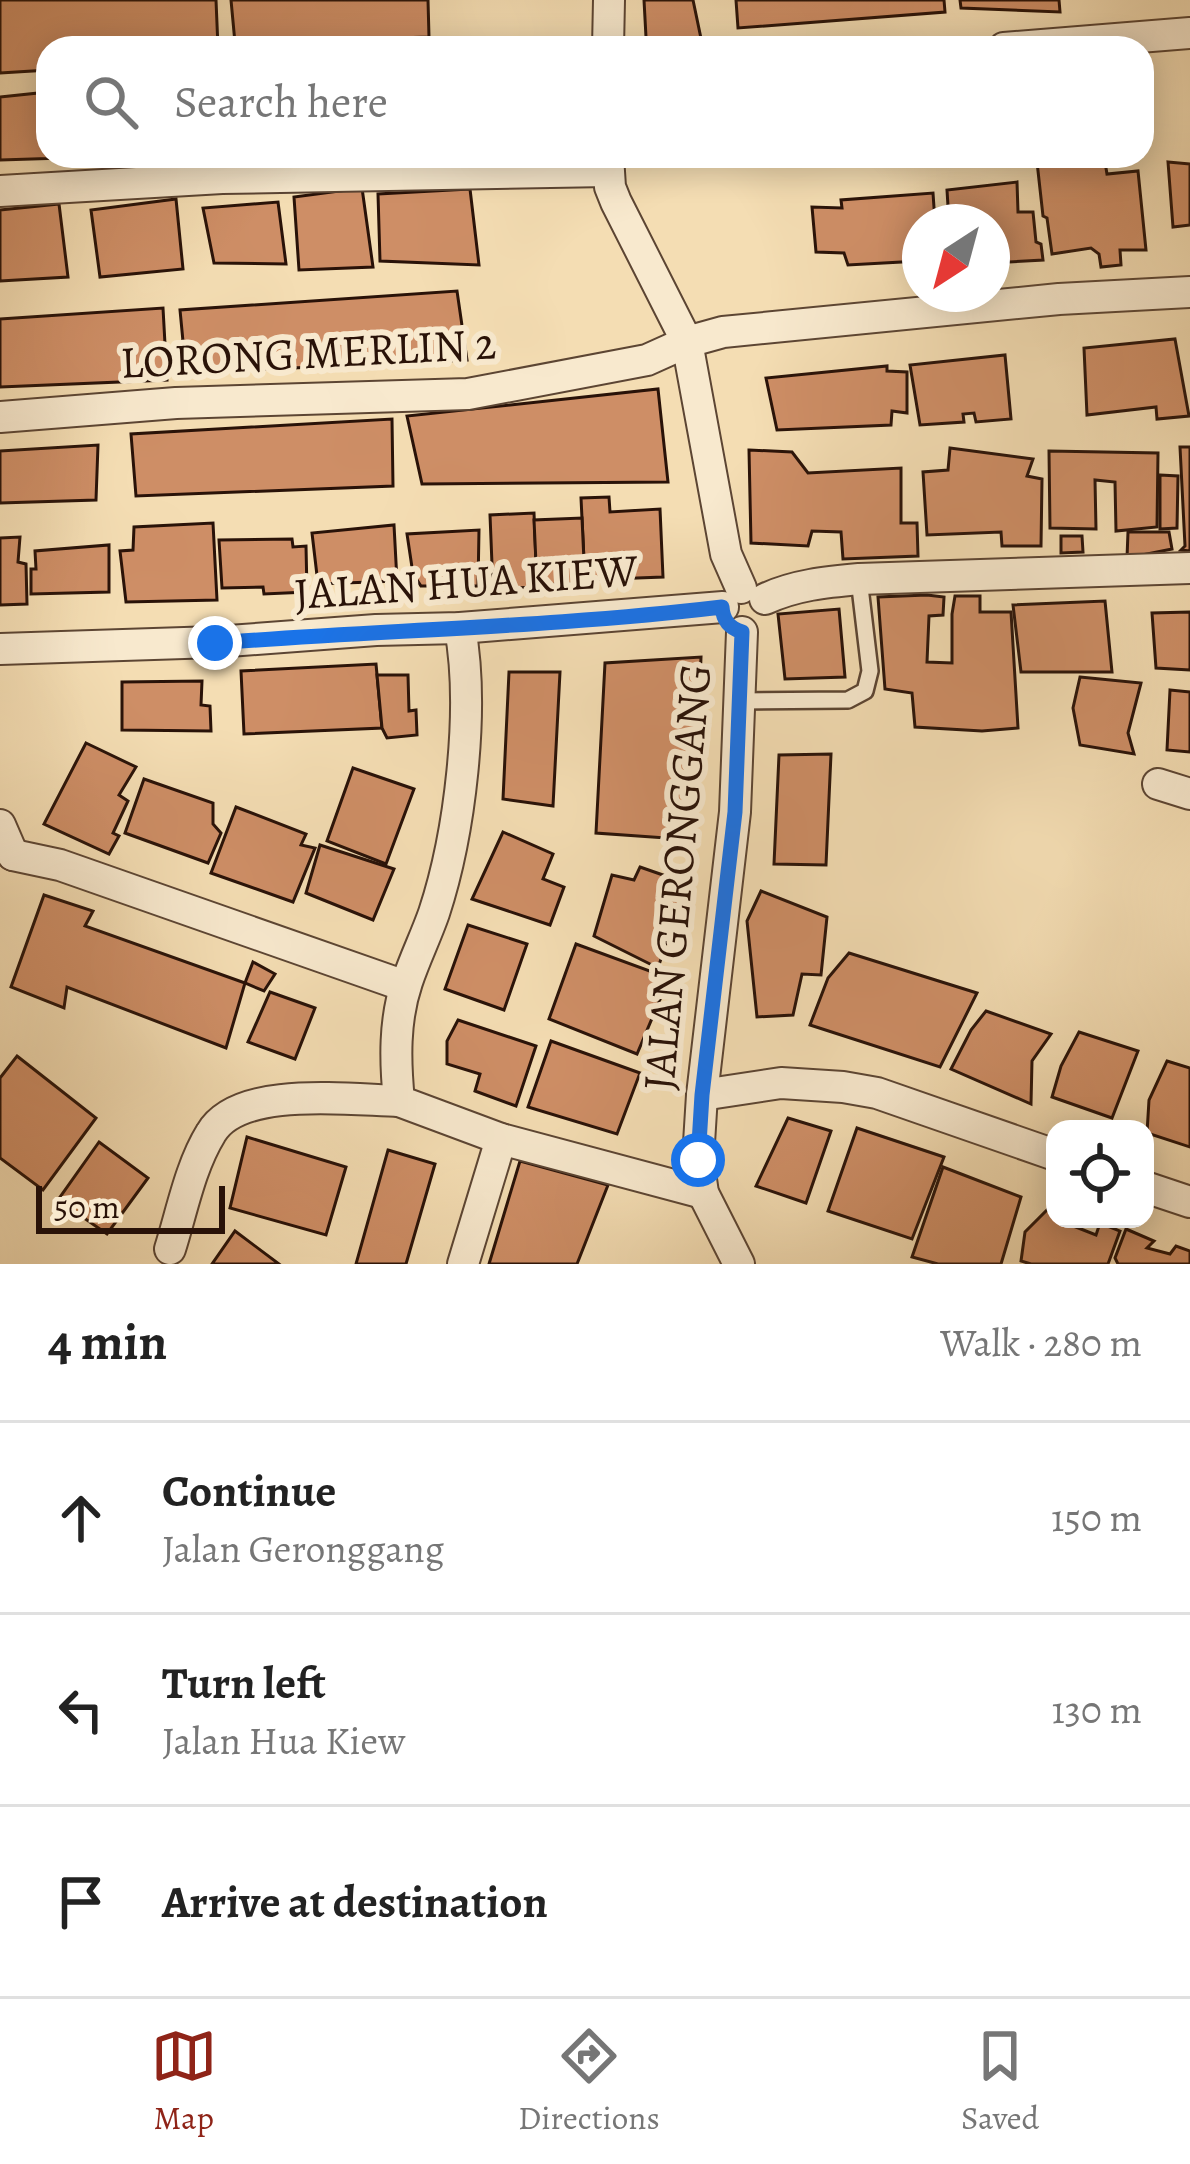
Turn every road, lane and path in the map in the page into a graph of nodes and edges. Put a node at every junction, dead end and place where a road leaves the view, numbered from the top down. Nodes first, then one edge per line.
1 (609, 0) edge
2 (1190, 33) edge
3 (608, 36) edge
4 (1153, 36) edge
5 (479, 168) edge
6 (609, 168) edge
7 (0, 191) edge
8 (1190, 292) edge
9 (687, 343) junction
10 (0, 417) edge
11 (1190, 568) edge
12 (859, 579) junction
13 (742, 598) junction
14 (460, 628) junction
15 (0, 649) edge
16 (739, 700) junction
17 (1158, 784) dead end
18 (1190, 794) edge
19 (0, 825) edge
20 (7, 867) edge
21 (406, 986) junction
22 (702, 1095) junction
23 (399, 1101) junction
24 (501, 1139) junction
25 (1046, 1152) edge
26 (1154, 1189) edge
27 (703, 1193) junction
28 (1190, 1202) edge
29 (170, 1249) dead end
30 (463, 1264) edge
31 (739, 1264) edge

1 - 3 street
2 - 4 street
5 - 7 street
6 - 9 street
8 - 9 street, LORONG MERLIN 2
9 - 10 street, LORONG MERLIN 2
9 - 13 street
11 - 12 street, JALAN HUA KIEW
12 - 13 street, JALAN HUA KIEW
12 - 16 lane
13 - 14 street, JALAN HUA KIEW
13 - 16 street, JALAN GERONGGANG
14 - 15 street, JALAN HUA KIEW
14 - 21 street
16 - 22 street, JALAN GERONGGANG
17 - 18 street
19 - 20 street
20 - 21 street
21 - 23 street
22 - 25 street
22 - 27 street, JALAN GERONGGANG
23 - 24 street
23 - 29 street
24 - 27 street
24 - 30 street
26 - 28 street
27 - 31 street, JALAN GERONGGANG

